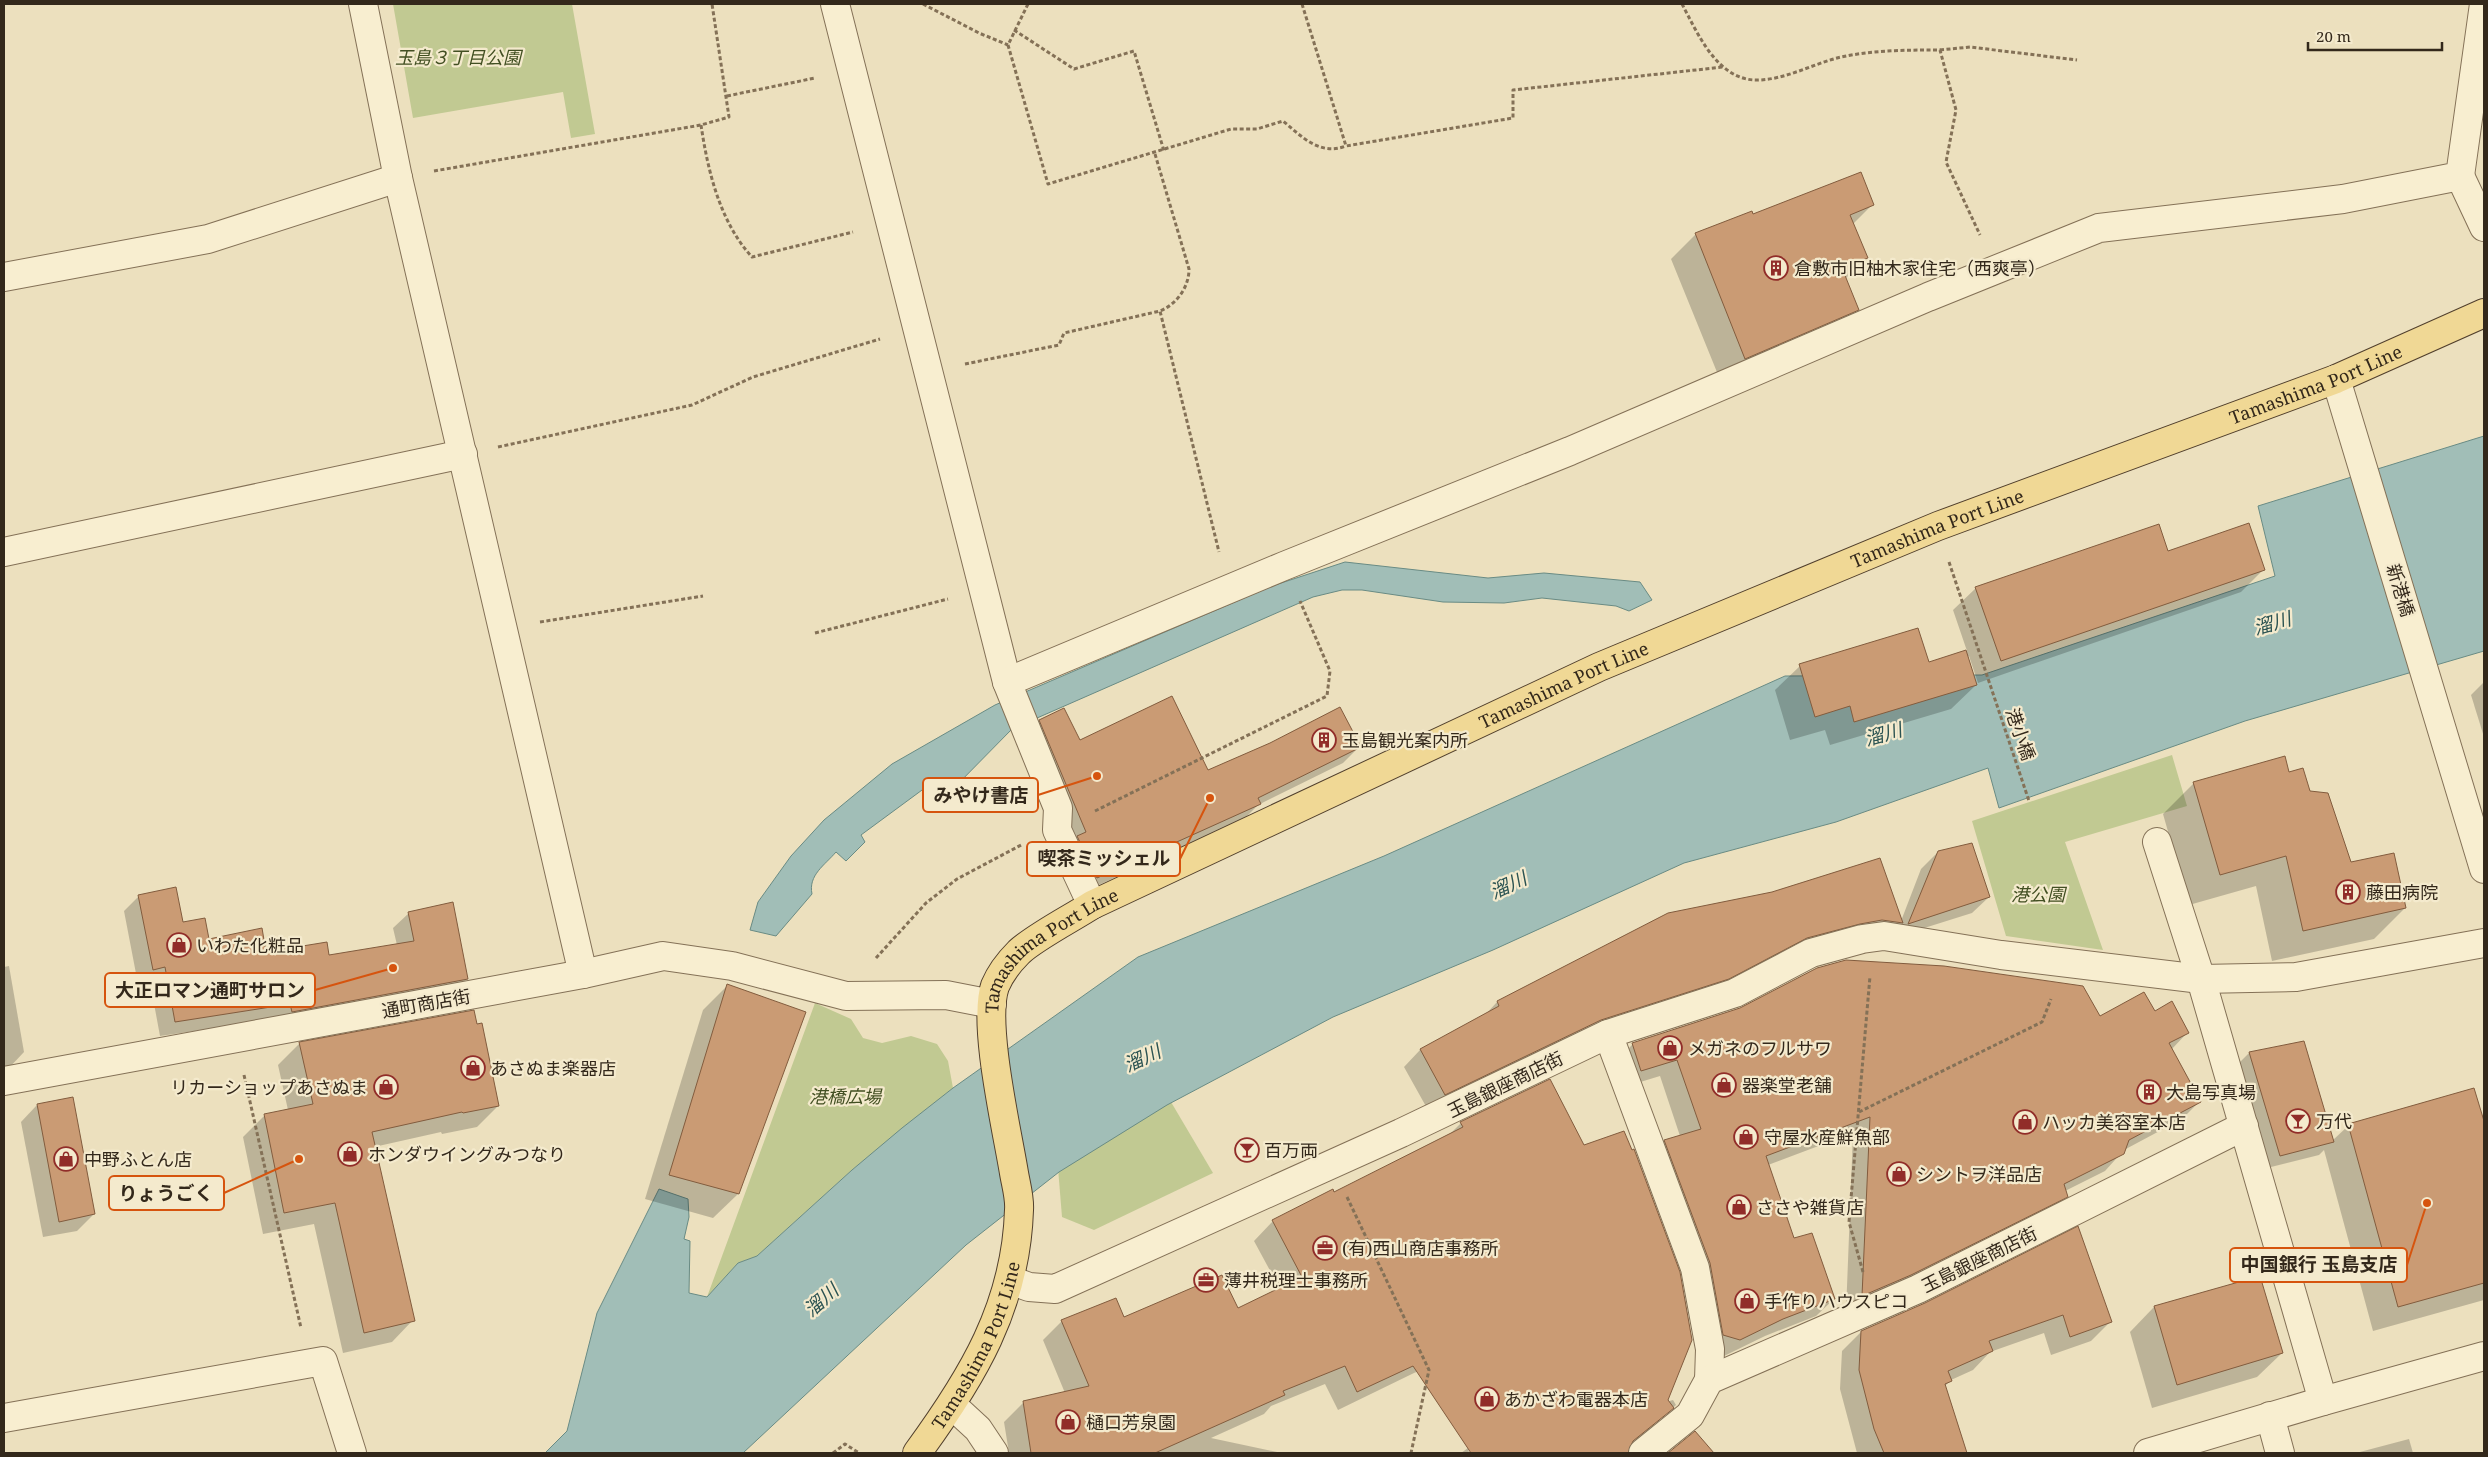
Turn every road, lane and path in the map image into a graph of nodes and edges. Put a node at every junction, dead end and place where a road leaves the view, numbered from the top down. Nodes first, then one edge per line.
1 (363, 4) edge
2 (712, 4) edge
3 (835, 4) edge
4 (923, 4) edge
5 (1028, 4) edge
6 (1302, 4) edge
7 (1682, 4) edge
8 (2484, 4) edge
9 (1014, 30) junction
10 (1008, 45) junction
11 (1940, 50) junction
12 (2077, 60) dead end
13 (1723, 67) junction
14 (852, 70) junction
15 (727, 96) junction
16 (701, 125) junction
17 (1346, 146) junction
18 (1164, 151) junction
19 (1155, 154) junction
20 (2460, 176) junction
21 (398, 178) junction
22 (890, 223) junction
23 (2484, 227) edge
24 (1997, 270) junction
25 (4, 277) edge
26 (1160, 311) junction
27 (2484, 313) edge
28 (917, 329) junction
29 (928, 372) junction
30 (2336, 379) junction
31 (463, 454) junction
32 (1938, 526) junction
33 (4, 552) edge
34 (1284, 566) junction
35 (1228, 590) junction
36 (983, 591) junction
37 (702, 596) dead end
38 (503, 628) junction
39 (816, 632) dead end
40 (1007, 682) junction
41 (2029, 801) dead end
42 (1056, 830) junction
43 (2157, 842) dead end
44 (2484, 869) edge
45 (1092, 905) junction
46 (1879, 937) junction
47 (2484, 943) edge
48 (2065, 963) junction
49 (584, 974) junction
50 (2201, 979) junction
51 (846, 996) junction
52 (992, 1004) junction
53 (1608, 1034) junction
54 (236, 1038) junction
55 (4, 1081) edge
56 (1858, 1113) junction
57 (2244, 1126) junction
58 (1332, 1165) junction
59 (1010, 1280) junction
60 (1864, 1313) junction
61 (2484, 1356) edge
62 (309, 1362) junction
63 (1709, 1380) junction
64 (2323, 1401) junction
65 (952, 1405) junction
66 (2270, 1416) junction
67 (4, 1418) edge
68 (352, 1453) edge
69 (833, 1453) edge
70 (859, 1453) edge
71 (917, 1453) edge
72 (994, 1453) edge
73 (1411, 1453) edge
74 (1643, 1453) edge
75 (2148, 1453) edge
76 (2280, 1453) edge

1 - 21 street
2 - 15 path
3 - 14 street
4 - 10 path
5 - 9 path
6 - 17 path
7 - 13 path
8 - 20 street
9 - 10 path
9 - 18 path
10 - 19 path
11 - 12 path
11 - 13 path
11 - 24 path
13 - 17 path
14 - 15 path
14 - 22 street
15 - 16 path
16 - 21 path
16 - 22 path
17 - 18 path
18 - 19 path
19 - 26 path
20 - 23 street
20 - 24 street
21 - 25 street
21 - 31 street
22 - 28 street
24 - 34 street
26 - 29 path
26 - 35 path
27 - 30 main road, Tamashima Port Line
28 - 29 street
28 - 31 path
29 - 36 street
30 - 32 main road, Tamashima Port Line
30 - 44 street, 新港橋
31 - 33 street
31 - 38 street
32 - 41 path, 港小橋
32 - 45 main road, Tamashima Port Line
34 - 35 street
34 - 42 path
35 - 40 street
36 - 39 path
36 - 40 street
37 - 38 path
38 - 49 street
40 - 42 street
42 - 45 street
42 - 51 path
43 - 50 street
45 - 52 main road, Tamashima Port Line
46 - 48 street, 玉島銀座商店街
46 - 53 street, 玉島銀座商店街
46 - 56 path
47 - 50 street, 玉島銀座商店街
48 - 50 street, 玉島銀座商店街
48 - 56 path
49 - 51 street, 通町商店街
49 - 54 street, 通町商店街
50 - 57 street
51 - 52 street, 通町商店街
52 - 59 main road, Tamashima Port Line
53 - 58 street, 玉島銀座商店街
53 - 63 street
54 - 55 street, 通町商店街
54 - 62 path
56 - 60 path
57 - 60 street, 玉島銀座商店街
57 - 64 street
58 - 59 street, 玉島銀座商店街
58 - 73 path
59 - 65 main road, Tamashima Port Line
60 - 63 street, 玉島銀座商店街
61 - 64 street
62 - 67 street
62 - 68 street
63 - 74 street
64 - 66 street
65 - 71 main road, Tamashima Port Line
65 - 72 street
66 - 75 street
66 - 76 street
69 - 70 path

